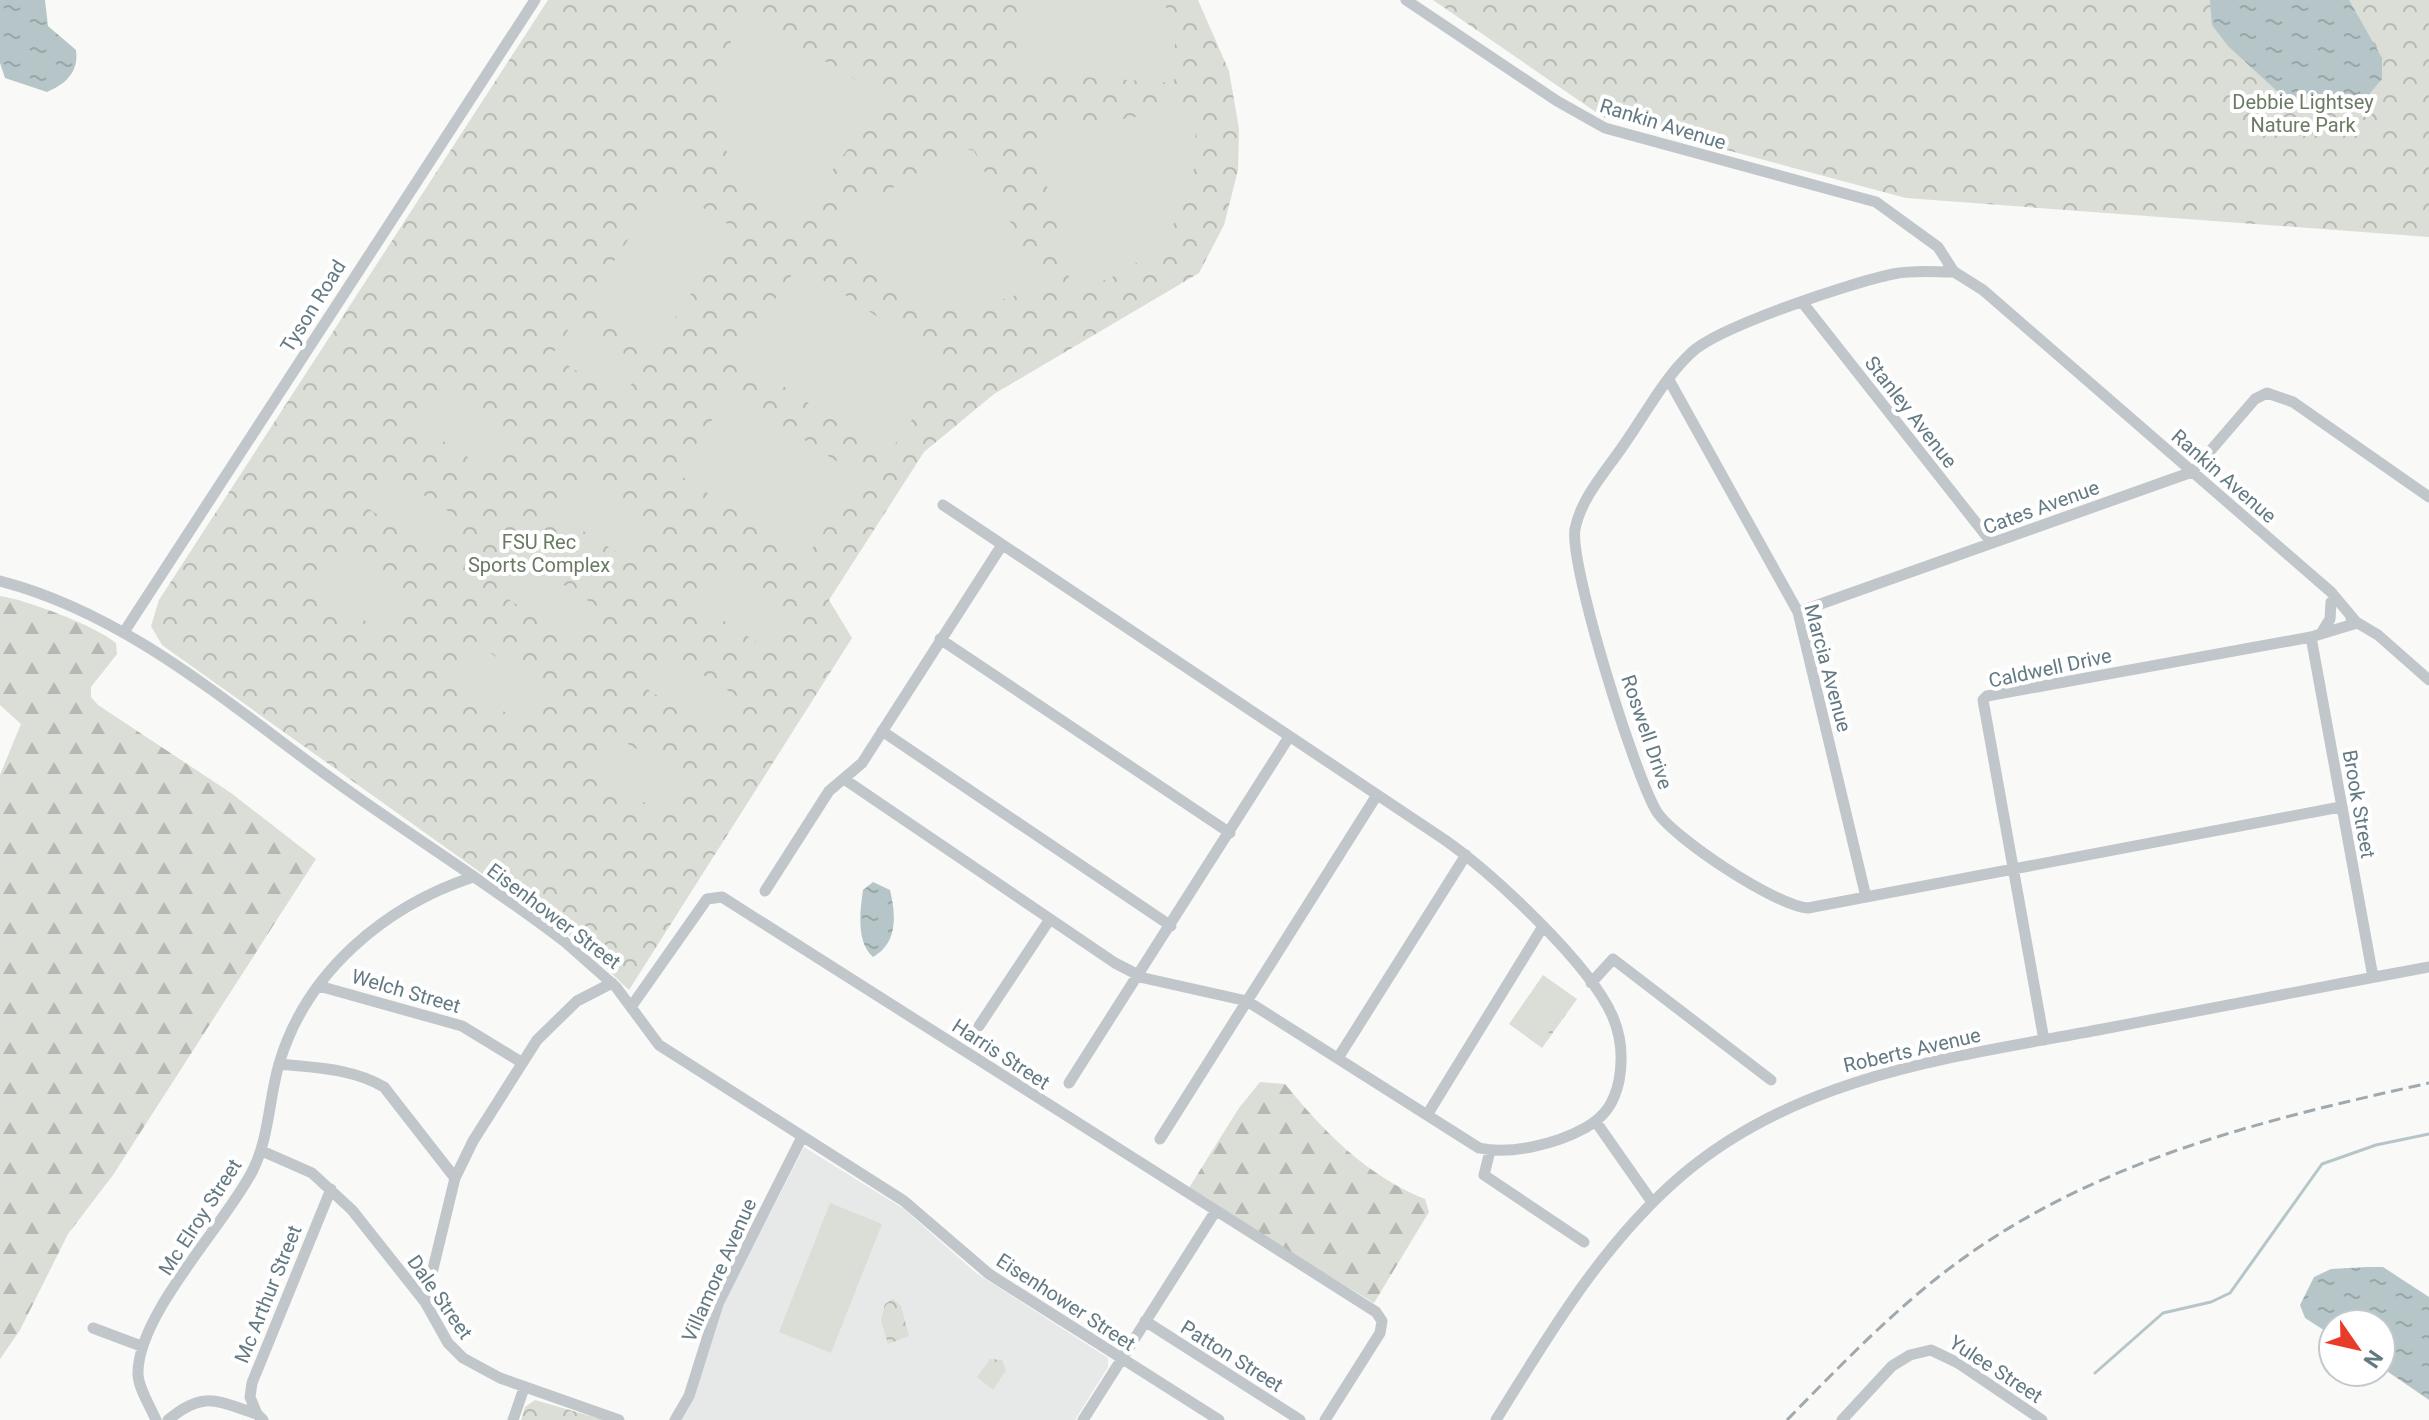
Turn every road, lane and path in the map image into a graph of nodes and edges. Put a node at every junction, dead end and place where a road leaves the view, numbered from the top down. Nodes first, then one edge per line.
1 (535, 0) edge
2 (1406, 0) edge
3 (1954, 272) junction
4 (1802, 302) junction
5 (1669, 380) junction
6 (2192, 472) junction
7 (2429, 497) edge
8 (943, 505) dead end
9 (1992, 543) junction
10 (1002, 545) junction
11 (0, 581) edge
12 (2322, 586) junction
13 (2331, 602) junction
14 (1798, 612) junction
15 (2357, 623) junction
16 (124, 632) junction
17 (2317, 634) junction
18 (940, 639) junction
19 (2429, 680) edge
20 (882, 731) junction
21 (1289, 737) junction
22 (844, 779) junction
23 (1377, 795) junction
24 (2340, 807) junction
25 (1230, 833) junction
26 (1466, 855) junction
27 (2012, 867) junction
28 (473, 877) junction
29 (765, 891) dead end
30 (1866, 897) junction
31 (1050, 919) junction
32 (1171, 926) junction
33 (1542, 928) junction
34 (2429, 967) edge
35 (1139, 975) junction
36 (2373, 977) junction
37 (612, 983) junction
38 (1591, 983) junction
39 (319, 986) junction
40 (1247, 1001) junction
41 (631, 1007) junction
42 (979, 1026) dead end
43 (2044, 1040) junction
44 (1338, 1058) junction
45 (521, 1062) junction
46 (279, 1064) junction
47 (1771, 1080) dead end
48 (1069, 1083) dead end
49 (1427, 1115) junction
50 (1596, 1122) junction
51 (802, 1137) junction
52 (1160, 1139) dead end
53 (262, 1151) junction
54 (1490, 1151) junction
55 (455, 1178) junction
56 (331, 1189) junction
57 (1652, 1202) junction
58 (1215, 1212) junction
59 (1584, 1242) dead end
60 (425, 1302) junction
61 (1145, 1321) junction
62 (93, 1328) dead end
63 (141, 1346) junction
64 (1121, 1359) junction
65 (524, 1388) junction
66 (260, 1417) edge
67 (156, 1420) edge
68 (168, 1420) edge
69 (513, 1420) edge
70 (619, 1420) edge
71 (675, 1420) edge
72 (1083, 1420) edge
73 (1219, 1420) edge
74 (1300, 1420) edge
75 (1325, 1420) edge
76 (1496, 1420) edge
77 (1842, 1420) edge
78 (2042, 1420) edge

1 - 16 street, Tyson Road
2 - 3 street, Rankin Avenue
3 - 4 street, Roswell Drive
3 - 6 street, Rankin Avenue
4 - 5 street, Roswell Drive
4 - 9 street, Stanley Avenue
5 - 14 street, Marcia Avenue
5 - 30 street, Roswell Drive
6 - 7 street, Cates Avenue
6 - 9 street, Cates Avenue
6 - 12 street, Rankin Avenue
8 - 10 street
9 - 14 street, Cates Avenue
10 - 18 street
10 - 21 street
11 - 16 street, Eisenhower Street
12 - 13 street, Rankin Avenue
12 - 15 street, Rankin Avenue
13 - 15 street, Rankin Avenue
13 - 17 street
14 - 30 street, Marcia Avenue
15 - 17 street, Caldwell Drive
15 - 19 street, Rankin Avenue
16 - 28 street, Eisenhower Street
17 - 24 street, Brook Street
17 - 27 street, Caldwell Drive
18 - 20 street
18 - 25 street
20 - 22 street
20 - 32 street
21 - 23 street
21 - 25 street
22 - 29 street
22 - 31 street
23 - 26 street
23 - 40 street
24 - 27 street, Roswell Drive
24 - 36 street, Brook Street
25 - 32 street
26 - 33 street
26 - 44 street
27 - 30 street, Roswell Drive
27 - 43 street, Caldwell Drive
28 - 37 street, Eisenhower Street
28 - 39 street, Mc Elroy Street
31 - 35 street
31 - 42 street
32 - 35 street
33 - 38 street
33 - 49 street
34 - 36 street, Roberts Avenue
35 - 40 street
35 - 48 street
36 - 43 street, Roberts Avenue
37 - 41 street, Eisenhower Street
37 - 45 street
38 - 47 street
38 - 50 street
39 - 45 street, Welch Street
39 - 46 street, Mc Elroy Street
40 - 44 street
40 - 52 street
41 - 51 street, Eisenhower Street
41 - 58 street, Harris Street
43 - 57 street, Roberts Avenue
44 - 49 street
45 - 55 street
46 - 53 street, Mc Elroy Street
46 - 55 street
49 - 54 street
50 - 54 street
50 - 57 street
51 - 64 street, Eisenhower Street
51 - 71 street, Villamore Avenue
53 - 56 street, Dale Street
53 - 63 street, Mc Elroy Street
54 - 59 street
55 - 60 street
56 - 60 street, Dale Street
56 - 66 street, Mc Arthur Street
57 - 76 street, Roberts Avenue
58 - 61 street
58 - 75 street, Harris Street
60 - 65 street, Dale Street
61 - 64 street
61 - 74 street, Patton Street
62 - 63 street
63 - 67 street
64 - 72 street
64 - 73 street, Eisenhower Street
65 - 69 street
65 - 70 street, Dale Street
66 - 68 street
77 - 78 street, Yulee Street

